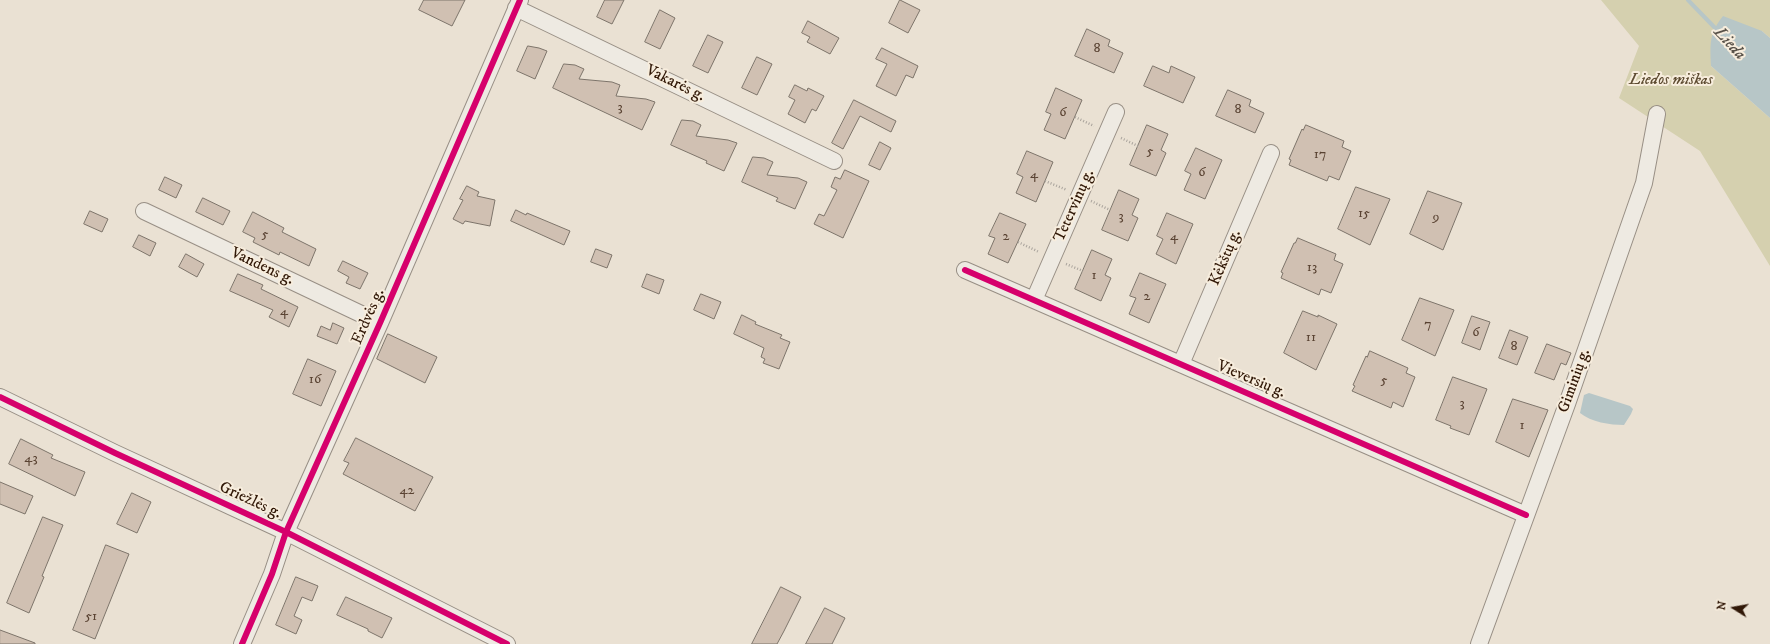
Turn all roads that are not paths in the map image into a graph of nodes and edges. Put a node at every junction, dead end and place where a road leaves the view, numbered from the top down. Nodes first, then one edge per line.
1 (518, 4) edge
2 (1116, 112) dead end
3 (1657, 114) dead end
4 (1271, 153) dead end
5 (834, 161) dead end
6 (144, 211) dead end
7 (965, 270) dead end
8 (1034, 300) junction
9 (380, 323) junction
10 (1181, 364) junction
11 (0, 397) edge
12 (1526, 515) junction
13 (286, 532) junction
14 (242, 644) edge
15 (507, 644) edge
16 (1479, 644) edge

1 - 5 street, Vakarės g.
1 - 9 street, Erdvės g.
2 - 8 street, Tetervinų g.
3 - 12 street, Giminių g.
4 - 10 street, Kėkštų g.
6 - 9 street, Vandens g.
7 - 8 street, Vieversių g.
8 - 10 street, Vieversių g.
9 - 13 street, Erdvės g.
10 - 12 street, Vieversių g.
11 - 13 street, Griežlės g.
12 - 16 street, Giminių g.
13 - 14 street, Erdvės g.
13 - 15 street, Griežlės g.

